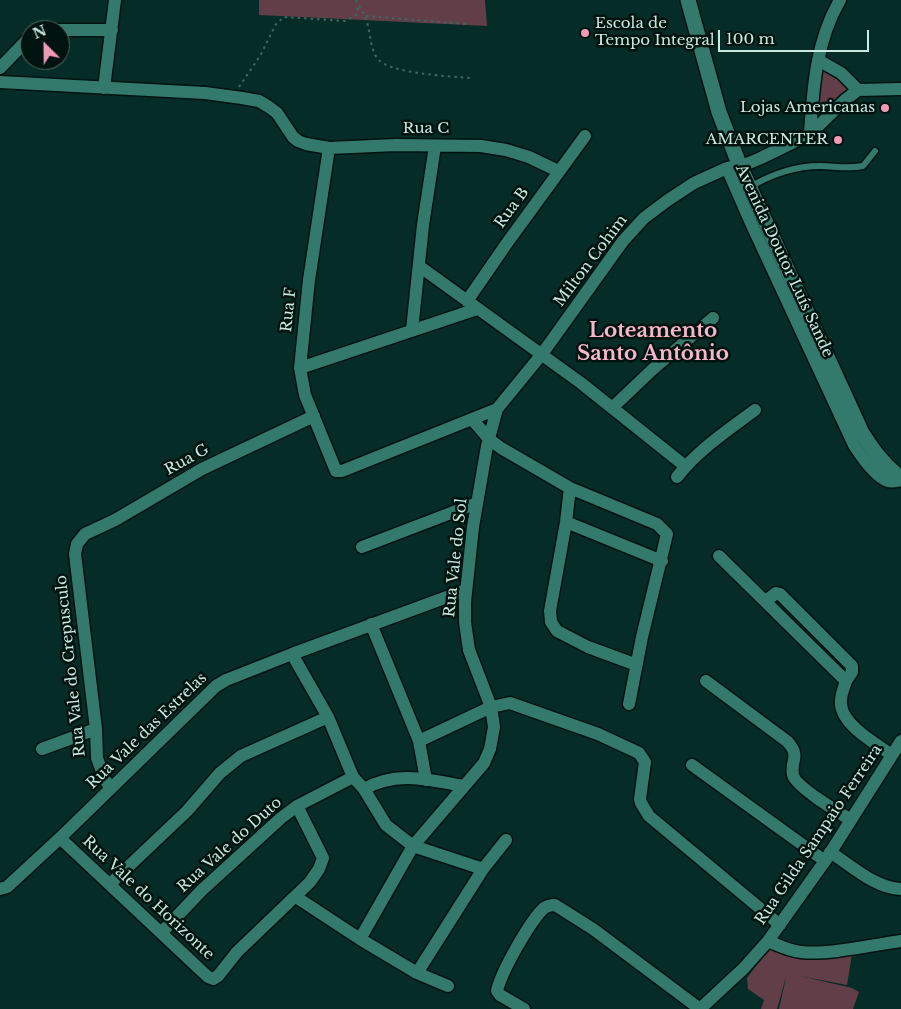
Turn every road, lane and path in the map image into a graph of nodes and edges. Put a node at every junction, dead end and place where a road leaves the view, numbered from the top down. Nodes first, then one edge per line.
1 (115, 0) edge
2 (356, 0) edge
3 (688, 0) edge
4 (840, 0) edge
5 (358, 5) junction
6 (365, 16) junction
7 (466, 24) dead end
8 (70, 30) edge
9 (112, 30) junction
10 (20, 47) edge
11 (818, 60) junction
12 (0, 68) edge
13 (470, 78) dead end
14 (0, 82) edge
15 (104, 88) junction
16 (901, 89) edge
17 (858, 90) junction
18 (232, 97) junction
19 (810, 134) junction
20 (585, 136) dead end
21 (435, 146) junction
22 (329, 148) junction
23 (875, 151) dead end
24 (733, 166) junction
25 (558, 171) junction
26 (750, 187) junction
27 (419, 266) junction
28 (472, 305) junction
29 (713, 318) dead end
30 (412, 330) junction
31 (542, 354) junction
32 (300, 368) junction
33 (612, 408) junction
34 (497, 409) junction
35 (755, 410) dead end
36 (314, 416) junction
37 (472, 419) junction
38 (489, 439) junction
39 (901, 479) edge
40 (570, 488) junction
41 (477, 504) junction
42 (566, 522) junction
43 (80, 538) joint
44 (362, 547) dead end
45 (719, 556) dead end
46 (662, 561) junction
47 (466, 590) junction
48 (371, 624) junction
49 (292, 654) junction
50 (637, 664) junction
51 (706, 681) dead end
52 (629, 704) dead end
53 (491, 707) junction
54 (328, 717) junction
55 (96, 729) junction
56 (419, 740) junction
57 (901, 741) edge
58 (42, 749) dead end
59 (892, 754) junction
60 (692, 765) dead end
61 (353, 777) junction
62 (426, 780) junction
63 (464, 786) junction
64 (112, 788) junction
65 (364, 789) junction
66 (297, 806) junction
67 (851, 820) junction
68 (60, 838) junction
69 (506, 840) dead end
70 (413, 846) junction
71 (828, 856) junction
72 (483, 869) junction
73 (110, 884) junction
74 (0, 889) edge
75 (901, 889) edge
76 (296, 897) junction
77 (780, 925) junction
78 (162, 932) junction
79 (360, 939) junction
80 (768, 941) junction
81 (901, 941) edge
82 (417, 973) junction
83 (448, 986) dead end
84 (724, 987) junction
85 (524, 1009) edge
86 (700, 1009) edge
87 (715, 1009) edge

1 - 9 street
2 - 5 path
3 - 24 street, Avenida Doutor Luís Sande
4 - 11 street
5 - 6 path
5 - 18 path
6 - 7 path
6 - 13 path
8 - 9 street
9 - 15 street
10 - 12 street
11 - 17 street
11 - 19 street
14 - 15 street
15 - 18 street
16 - 17 street
17 - 19 street, Milton Cohim
18 - 22 street, Rua C
19 - 24 street, Milton Cohim
20 - 25 street, Rua B
21 - 22 street, Rua C
21 - 25 street, Rua C
21 - 27 street
22 - 32 street, Rua F
23 - 26 lane
24 - 26 street, Avenida Doutor Luís Sande
24 - 31 street, Milton Cohim
24 - 39 street
25 - 28 street, Rua B
26 - 39 street, Avenida Doutor Luís Sande
27 - 28 street
27 - 30 street
28 - 30 street
28 - 31 street
29 - 33 street
30 - 32 street
31 - 33 street
31 - 34 street, Milton Cohim
32 - 36 street, Rua F
33 - 35 street
34 - 37 street
34 - 38 street, Rua Vale do Sol
36 - 37 street, Rua F
36 - 43 street, Rua G
37 - 38 street
38 - 40 street
38 - 41 street, Rua Vale do Sol
40 - 42 street
40 - 46 street
41 - 44 street
41 - 47 street, Rua Vale do Sol
42 - 46 street
42 - 50 street
43 - 55 street, Rua Vale do Crepusculo
45 - 59 street
46 - 50 street
47 - 48 street, Rua Vale das Estrelas
47 - 53 street, Rua Vale do Sol
48 - 49 street, Rua Vale das Estrelas
48 - 56 street
49 - 54 street
49 - 64 street, Rua Vale das Estrelas
50 - 52 street
51 - 67 street
53 - 56 street
53 - 63 street, Rua Vale do Sol
53 - 77 street
54 - 61 street
54 - 73 street
55 - 58 street
55 - 64 street, Rua Vale do Crepusculo
56 - 62 street
57 - 59 street, Rua Gilda Sampaio Ferreira
59 - 67 street, Rua Gilda Sampaio Ferreira
60 - 71 street
61 - 65 street
61 - 66 street, Rua Vale do Duto
62 - 63 street
62 - 65 street
63 - 70 street, Rua Vale do Sol
64 - 68 street, Rua Vale das Estrelas
65 - 70 street
66 - 76 street
66 - 78 street, Rua Vale do Duto
67 - 71 street, Rua Gilda Sampaio Ferreira
68 - 73 street, Rua Vale do Horizonte
68 - 74 street, Rua Vale das Estrelas
69 - 72 street
70 - 72 street
70 - 79 street
71 - 75 street
71 - 77 street, Rua Gilda Sampaio Ferreira
72 - 82 street
73 - 78 street, Rua Vale do Horizonte
76 - 78 street, Rua Vale do Horizonte
76 - 79 street
77 - 80 street, Rua Gilda Sampaio Ferreira
79 - 82 street
80 - 81 street
80 - 84 street, Rua Gilda Sampaio Ferreira
82 - 83 street
84 - 86 street, Rua Gilda Sampaio Ferreira
84 - 87 street
85 - 86 street

